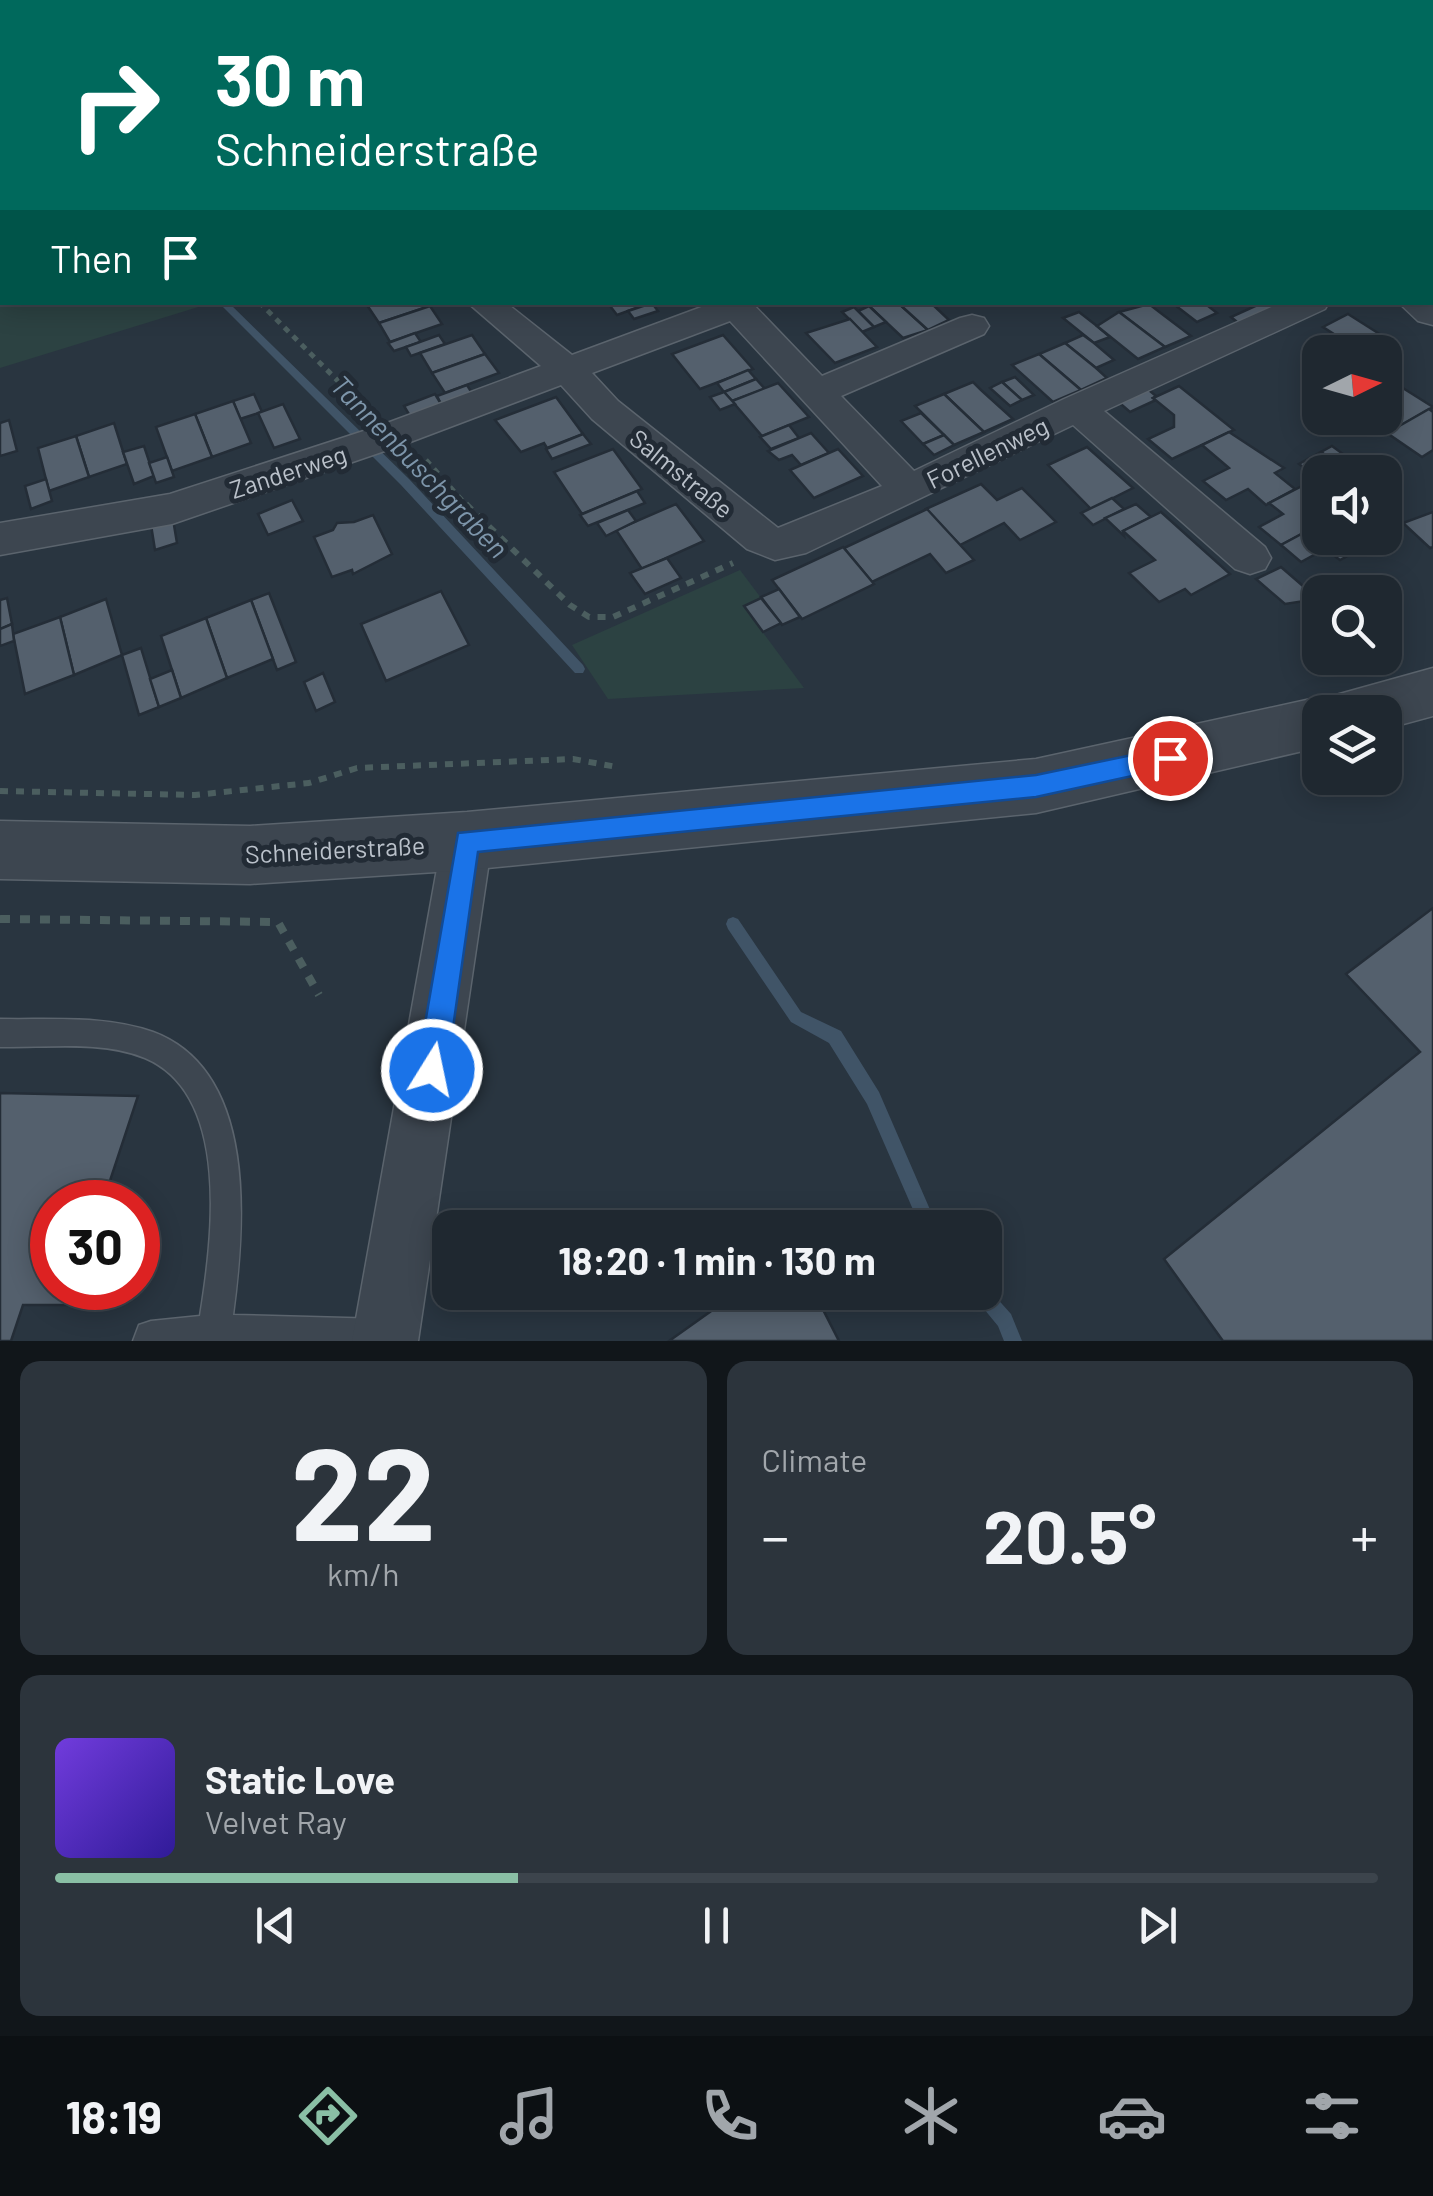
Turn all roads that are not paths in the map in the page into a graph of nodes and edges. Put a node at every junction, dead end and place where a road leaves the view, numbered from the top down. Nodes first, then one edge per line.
1 (487, 305) edge
2 (733, 305) edge
3 (1307, 305) edge
4 (972, 326) dead end
5 (568, 370) junction
6 (819, 391) junction
7 (1077, 408) junction
8 (909, 490) junction
9 (0, 539) edge
10 (1250, 558) dead end
11 (1433, 692) edge
12 (1402, 700) edge
13 (1302, 727) edge
14 (467, 841) junction
15 (0, 850) edge
16 (0, 1033) edge
17 (214, 1331) junction
18 (386, 1338) edge
19 (150, 1341) edge

1 - 5 street, Salmstraße
2 - 5 street, Zanderweg
2 - 6 street, Forellenweg
3 - 7 street, Forellenweg
4 - 6 street
5 - 8 street, Salmstraße
5 - 9 street, Zanderweg
6 - 8 street, Forellenweg
7 - 8 street, Forellenweg
7 - 10 street, Forellenweg
11 - 12 street
13 - 14 street, Schneiderstraße
14 - 15 street, Schneiderstraße
14 - 18 street
16 - 17 lane
17 - 18 lane
17 - 19 lane

